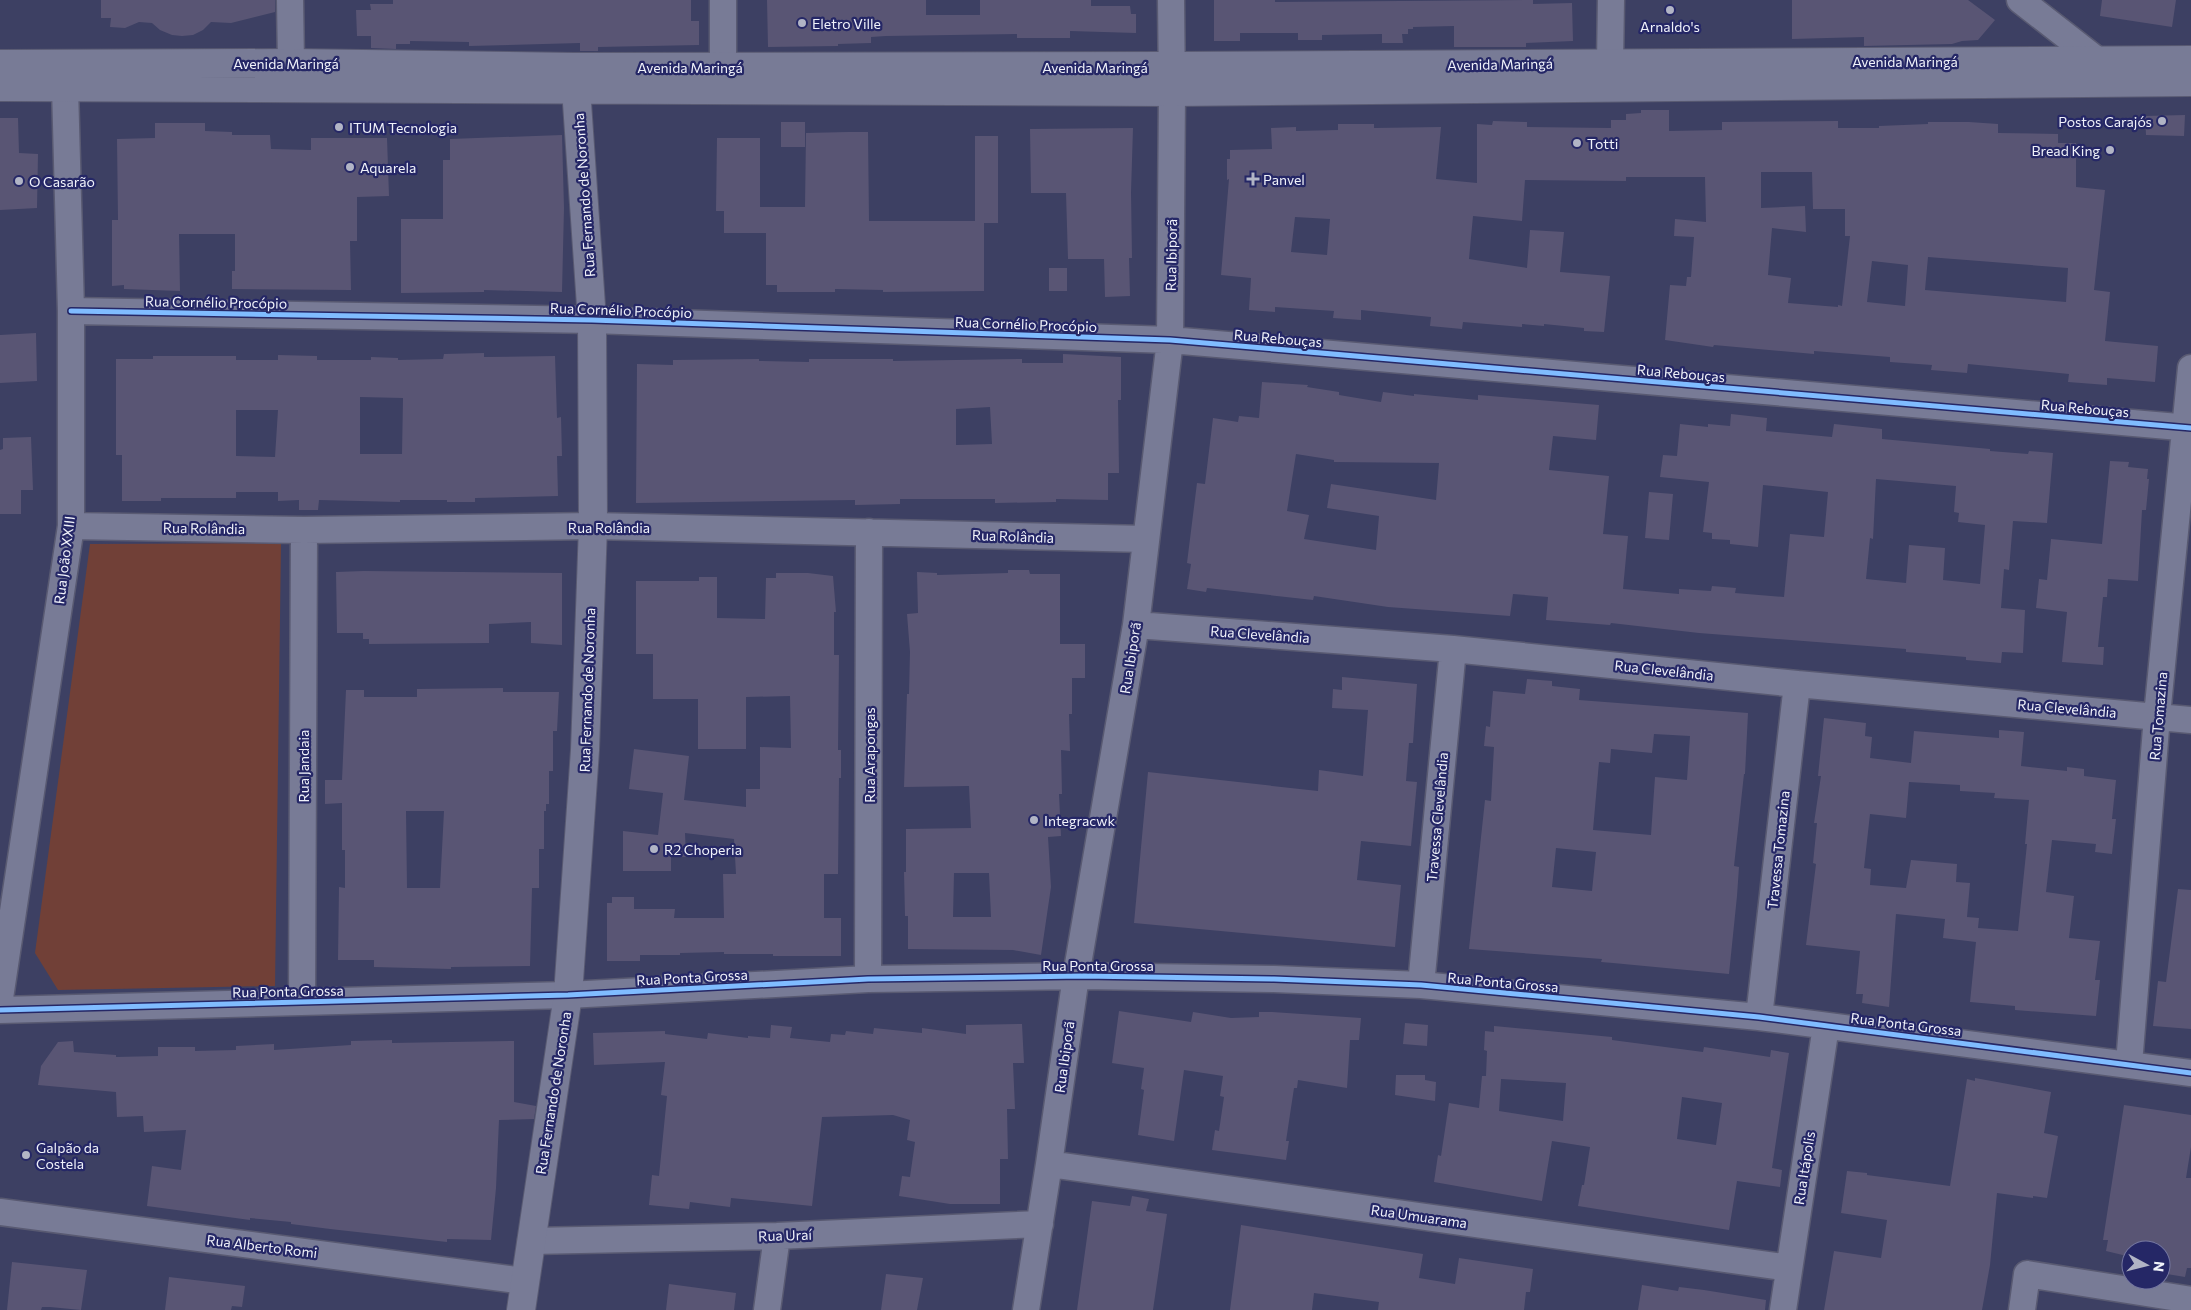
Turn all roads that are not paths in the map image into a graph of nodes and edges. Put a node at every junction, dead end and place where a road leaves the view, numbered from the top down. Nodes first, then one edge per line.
1 (290, 0) edge
2 (723, 0) edge
3 (1171, 0) edge
4 (1611, 0) edge
5 (2020, 0) edge
6 (2097, 60) junction
7 (2191, 60) edge
8 (291, 63) junction
9 (1610, 63) junction
10 (0, 64) edge
11 (723, 67) junction
12 (575, 79) junction
13 (1172, 79) junction
14 (2191, 82) edge
15 (0, 87) edge
16 (65, 87) junction
17 (71, 311) junction
18 (592, 320) junction
19 (1170, 340) junction
20 (2191, 368) edge
21 (2188, 428) edge
22 (71, 526) junction
23 (593, 526) junction
24 (304, 530) junction
25 (869, 532) junction
26 (1146, 539) junction
27 (1136, 625) junction
28 (1453, 649) junction
29 (1797, 684) junction
30 (2157, 716) junction
31 (2191, 720) edge
32 (6, 913) edge
33 (1076, 976) junction
34 (868, 979) junction
35 (1421, 985) junction
36 (568, 995) junction
37 (0, 998) edge
38 (302, 1002) junction
39 (0, 1010) edge
40 (1759, 1017) junction
41 (1826, 1026) junction
42 (2130, 1064) junction
43 (2191, 1073) edge
44 (1050, 1164) junction
45 (0, 1212) edge
46 (1040, 1224) junction
47 (777, 1236) junction
48 (531, 1241) junction
49 (1789, 1268) junction
50 (524, 1281) junction
51 (2191, 1300) edge
52 (521, 1310) edge
53 (767, 1310) edge
54 (1026, 1310) edge
55 (1783, 1310) edge
56 (2022, 1310) edge

1 - 8 street
2 - 11 street
3 - 13 street, Rua Ibiporã
4 - 9 street
5 - 6 street
6 - 7 main road, Avenida Maringá
6 - 9 main road, Avenida Maringá
8 - 10 main road, Avenida Maringá
8 - 12 main road, Avenida Maringá
9 - 13 main road, Avenida Maringá
11 - 12 main road, Avenida Maringá
11 - 13 main road, Avenida Maringá
12 - 13 main road, Avenida Maringá
12 - 16 main road, Avenida Maringá
12 - 18 main road, Rua Fernando de Noronha
13 - 14 main road, Avenida Maringá
13 - 19 street, Rua Ibiporã
15 - 16 main road, Avenida Maringá
16 - 17 street, Rua João XXIII
17 - 18 street, Rua Cornélio Procópio
17 - 22 street, Rua João XXIII
18 - 19 street, Rua Cornélio Procópio
18 - 23 main road, Rua Fernando de Noronha
19 - 21 street, Rua Rebouças
19 - 26 street, Rua Ibiporã
20 - 21 street, Rua Tomazina
21 - 30 street, Rua Tomazina
22 - 24 street, Rua Rolândia
22 - 32 street, Rua João XXIII
23 - 24 street, Rua Rolândia
23 - 25 street, Rua Rolândia
23 - 36 main road, Rua Fernando de Noronha
24 - 38 street, Rua Jandaia
25 - 26 street, Rua Rolândia
25 - 34 street, Rua Arapongas
26 - 27 street, Rua Ibiporã
27 - 28 street, Rua Clevelândia
27 - 33 street, Rua Ibiporã
28 - 29 street, Rua Clevelândia
28 - 35 street, Travessa Clevelândia
29 - 30 street, Rua Clevelândia
29 - 40 street, Travessa Tomazina
30 - 31 street, Rua Clevelândia
30 - 42 street, Rua Tomazina
32 - 37 street, Rua João XXIII
33 - 34 street, Rua Ponta Grossa
33 - 35 street, Rua Ponta Grossa
33 - 44 street, Rua Ibiporã
34 - 36 street, Rua Ponta Grossa
35 - 40 street, Rua Ponta Grossa
36 - 38 street, Rua Ponta Grossa
36 - 48 main road, Rua Fernando de Noronha
38 - 39 street, Rua Ponta Grossa
40 - 41 street, Rua Ponta Grossa
41 - 42 street, Rua Ponta Grossa
41 - 49 street, Rua Itápolis
42 - 43 street, Rua Ponta Grossa
44 - 46 street, Rua Ibiporã
44 - 49 street, Rua Umuarama
45 - 50 street, Rua Alberto Romi
46 - 47 street, Rua Uraí
46 - 54 street, Rua Ibiporã
47 - 48 street, Rua Uraí
47 - 53 street
48 - 50 main road, Rua Fernando de Noronha
49 - 55 street, Rua Itápolis
50 - 52 main road, Rua Fernando de Noronha
51 - 56 street

